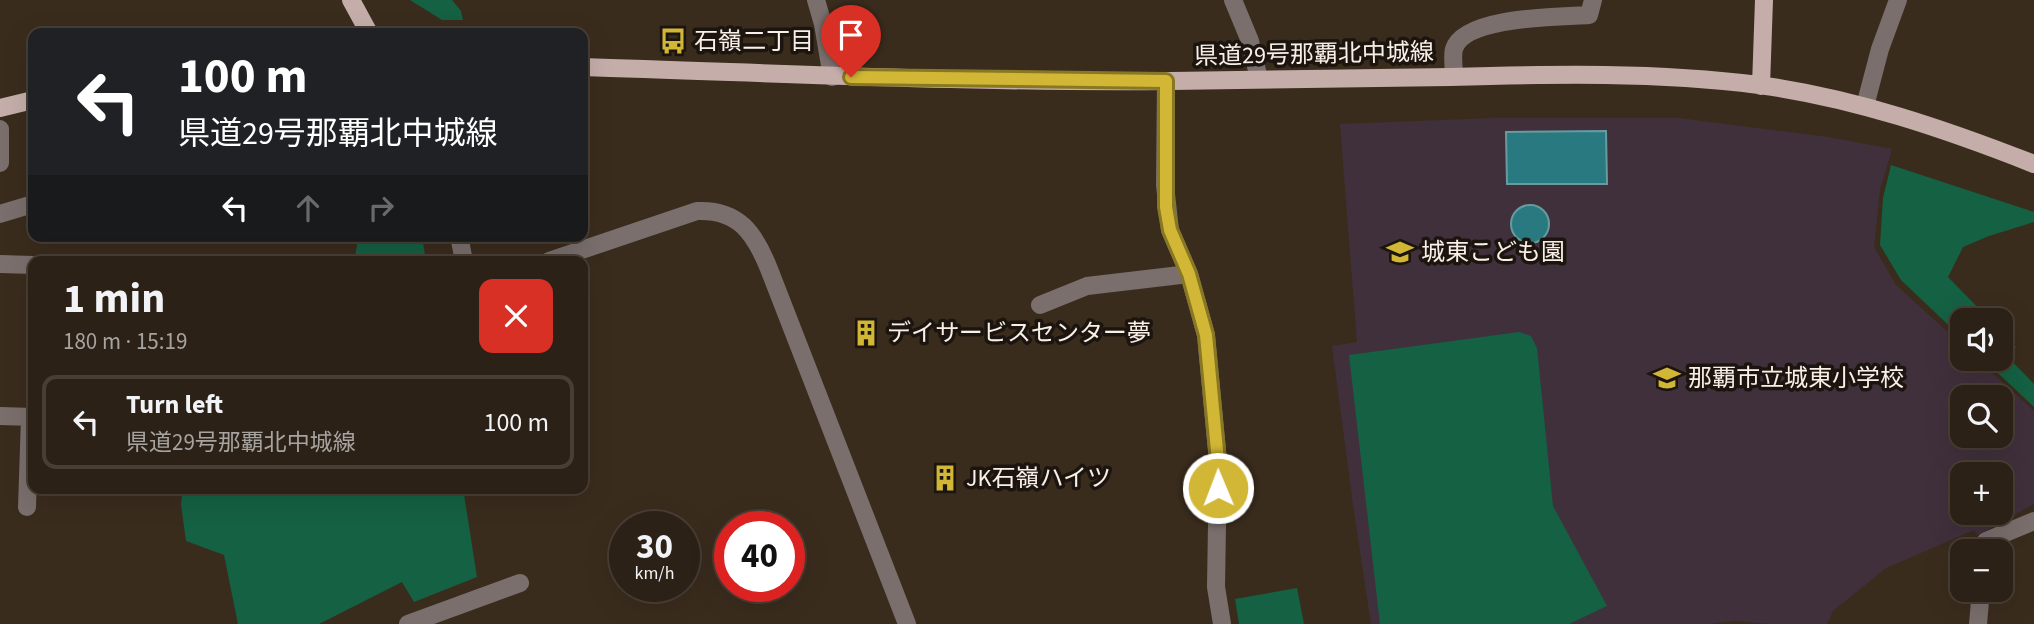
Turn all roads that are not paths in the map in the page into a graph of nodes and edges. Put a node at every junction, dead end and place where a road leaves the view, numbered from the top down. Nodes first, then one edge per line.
1 (351, 0) edge
2 (816, 0) edge
3 (1233, 0) edge
4 (1593, 0) edge
5 (1764, 0) edge
6 (1898, 0) edge
7 (366, 28) edge
8 (588, 67) edge
9 (1454, 76) junction
10 (832, 77) junction
11 (1259, 79) junction
12 (1166, 81) junction
13 (1761, 86) junction
14 (28, 101) edge
15 (1865, 106) junction
16 (0, 108) edge
17 (0, 129) edge
18 (0, 163) edge
19 (2034, 164) edge
20 (28, 206) edge
21 (0, 214) edge
22 (564, 256) edge
23 (0, 264) edge
24 (28, 265) edge
25 (1189, 274) junction
26 (1040, 305) dead end
27 (0, 416) edge
28 (28, 417) edge
29 (28, 489) edge
30 (27, 507) dead end
31 (2034, 521) edge
32 (1991, 539) edge
33 (520, 583) dead end
34 (1980, 602) edge
35 (408, 624) edge
36 (907, 624) edge
37 (1222, 624) edge
38 (1978, 624) edge

1 - 7 main road
2 - 10 street
3 - 11 street
4 - 9 street
5 - 13 main road
6 - 15 street
8 - 10 main road, 県道29号那覇北中城線
9 - 11 main road, 県道29号那覇北中城線
9 - 13 main road, 県道29号那覇北中城線
10 - 12 main road, 県道29号那覇北中城線
11 - 12 main road, 県道29号那覇北中城線
12 - 25 street
13 - 15 main road, 県道29号那覇北中城線
14 - 16 main road
15 - 19 main road, 県道29号那覇北中城線
17 - 18 street
20 - 21 street
22 - 36 street
23 - 24 street
25 - 26 street
25 - 37 street
27 - 28 street
29 - 30 street
31 - 32 street
33 - 35 street
34 - 38 street

